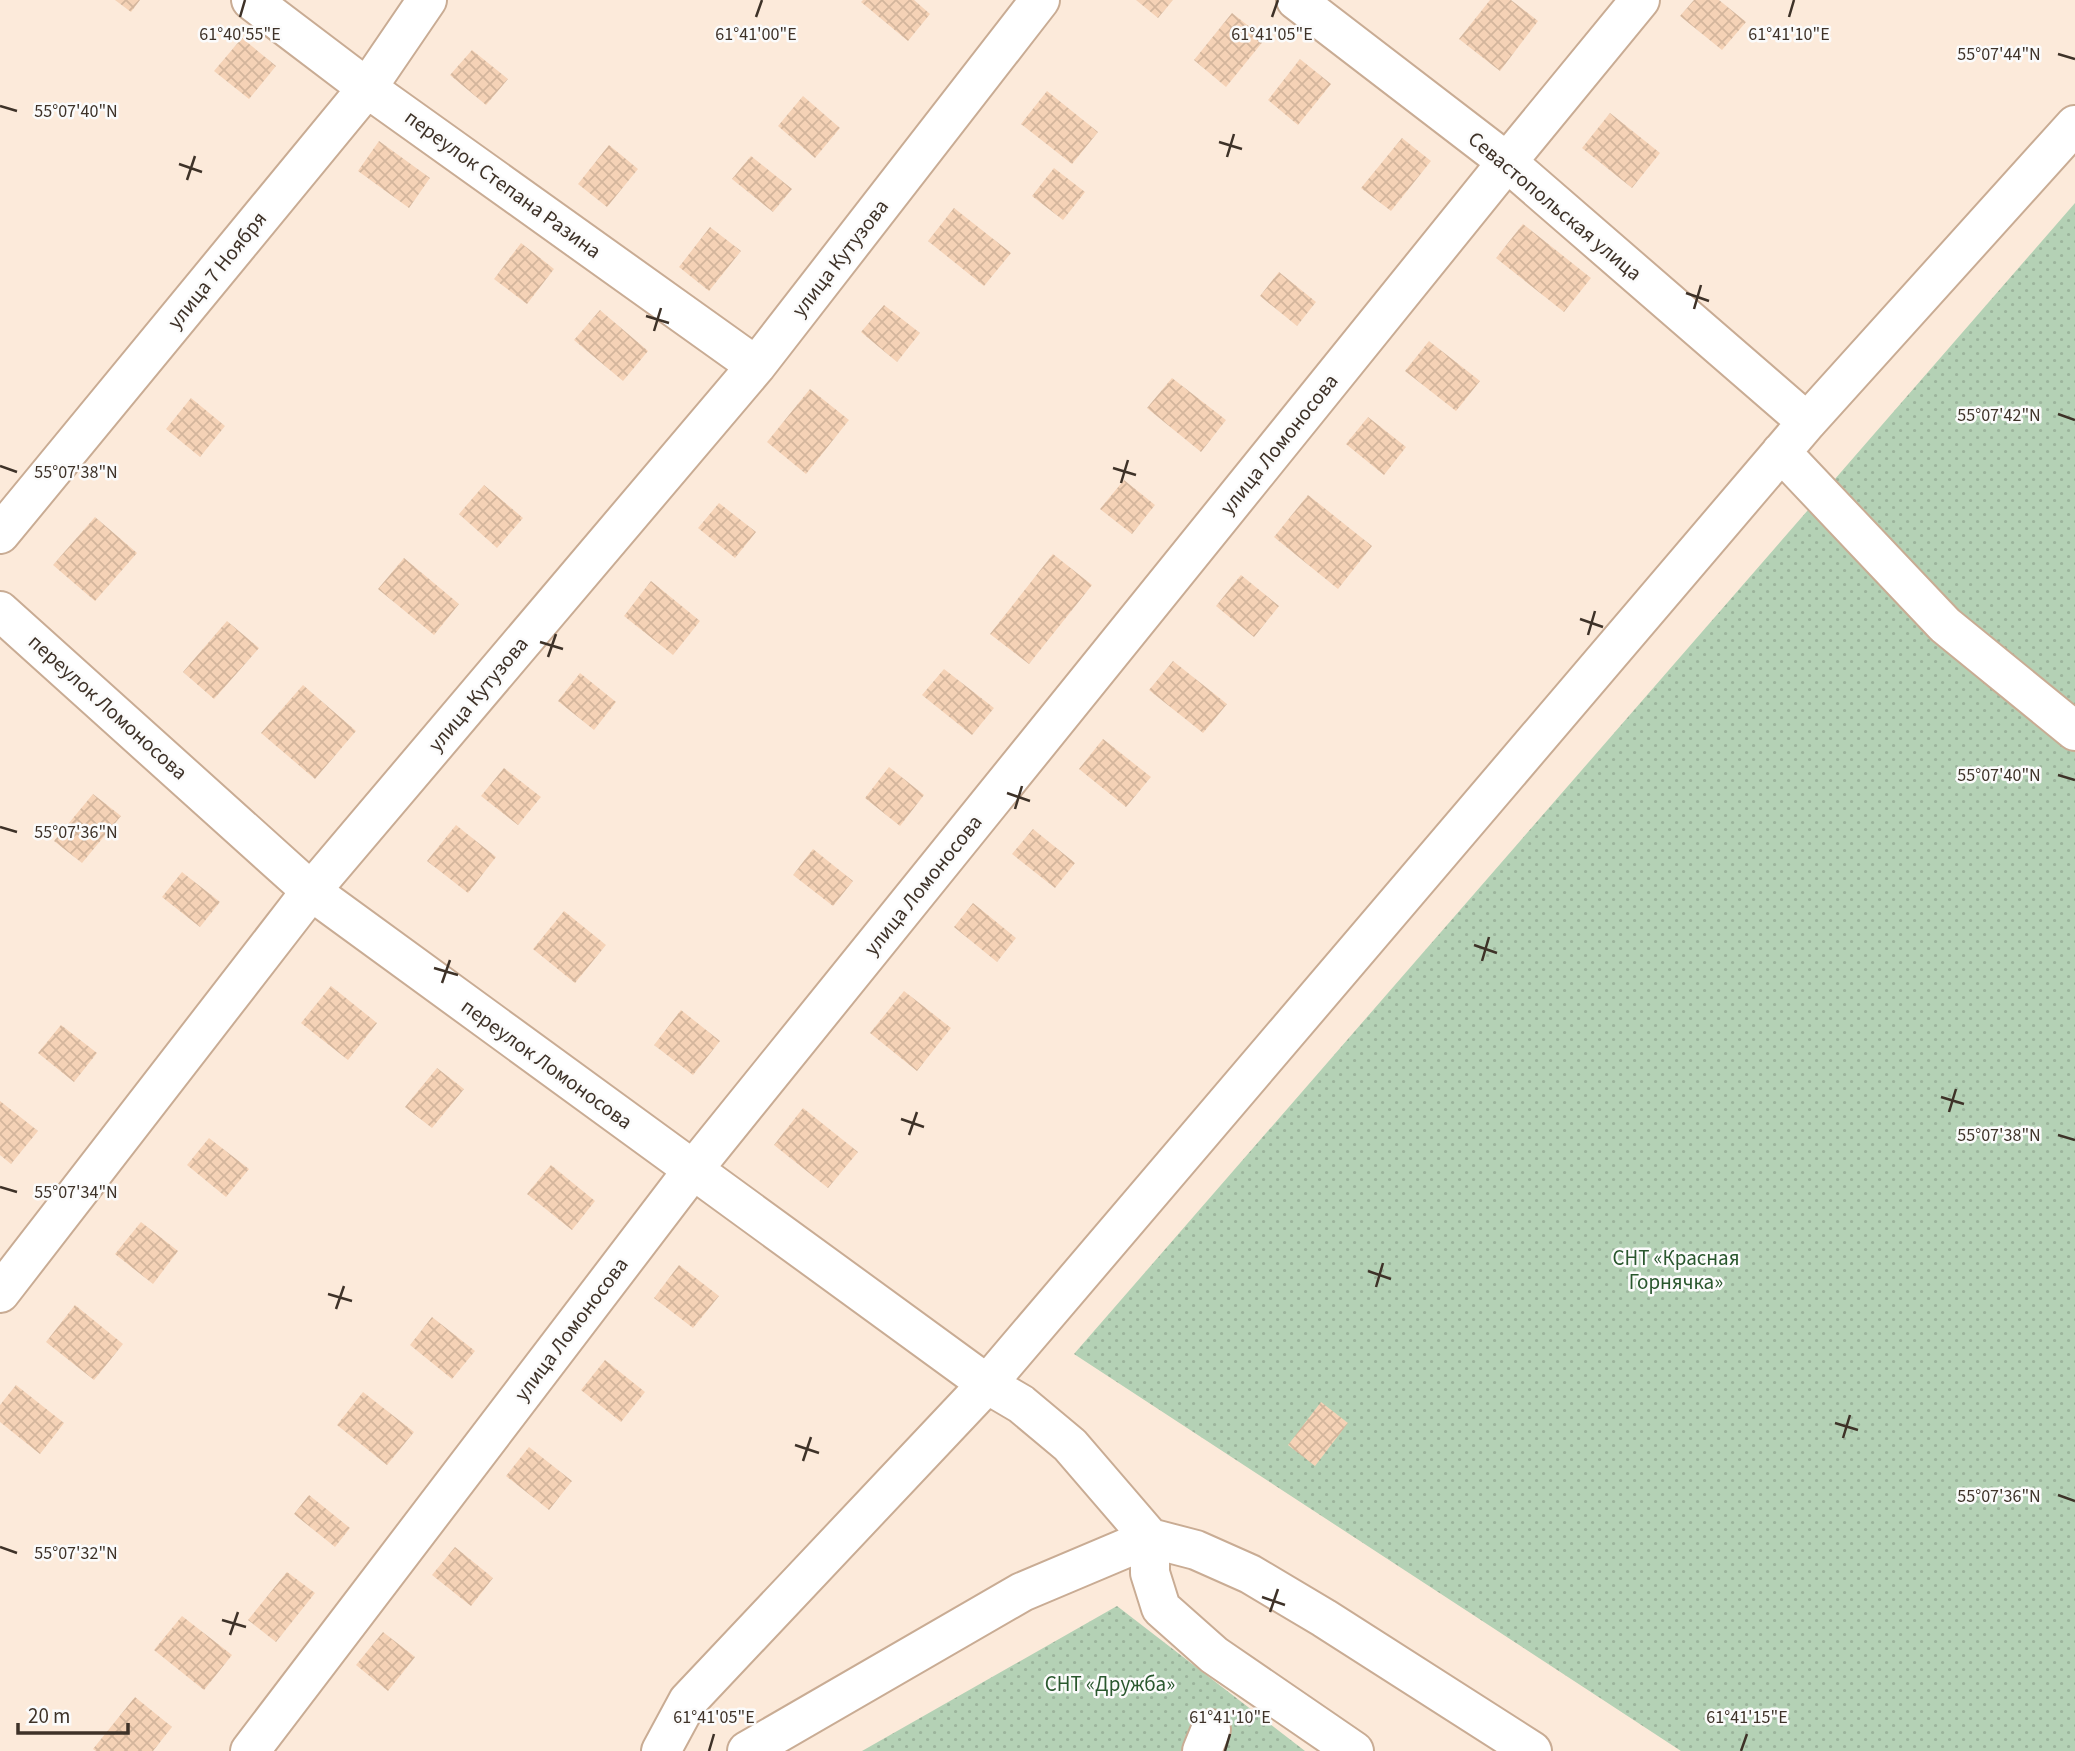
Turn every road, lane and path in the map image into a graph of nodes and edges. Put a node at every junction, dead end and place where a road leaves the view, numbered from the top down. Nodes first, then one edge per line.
1 (251, 0) edge
2 (427, 0) edge
3 (1040, 0) edge
4 (1296, 0) edge
5 (1640, 0) edge
6 (367, 88) junction
7 (2075, 125) edge
8 (1507, 162) junction
9 (756, 366) junction
10 (1807, 422) junction
11 (1781, 452) junction
12 (0, 534) edge
13 (0, 611) edge
14 (2075, 731) edge
15 (311, 891) junction
16 (692, 1171) junction
17 (0, 1293) edge
18 (987, 1384) junction
19 (1150, 1538) junction
20 (250, 1751) edge
21 (661, 1751) edge
22 (747, 1751) edge
23 (1354, 1751) edge
24 (1532, 1751) edge

1 - 6 street, переулок Степана Разина
2 - 6 street, улица 7 Ноября
3 - 9 street, улица Кутузова
4 - 8 street, Севастопольская улица
5 - 8 street, улица Ломоносова
6 - 9 street, переулок Степана Разина
6 - 12 street, улица 7 Ноября
7 - 10 street
8 - 10 street, Севастопольская улица
8 - 16 street, улица Ломоносова
9 - 15 street, улица Кутузова
10 - 11 street
11 - 14 street
11 - 18 street
13 - 15 street, переулок Ломоносова
15 - 16 street, переулок Ломоносова
15 - 17 street, улица Кутузова
16 - 18 street, переулок Ломоносова
16 - 20 street, улица Ломоносова
18 - 19 street, переулок Ломоносова
18 - 21 street
19 - 22 street
19 - 23 street
19 - 24 street

